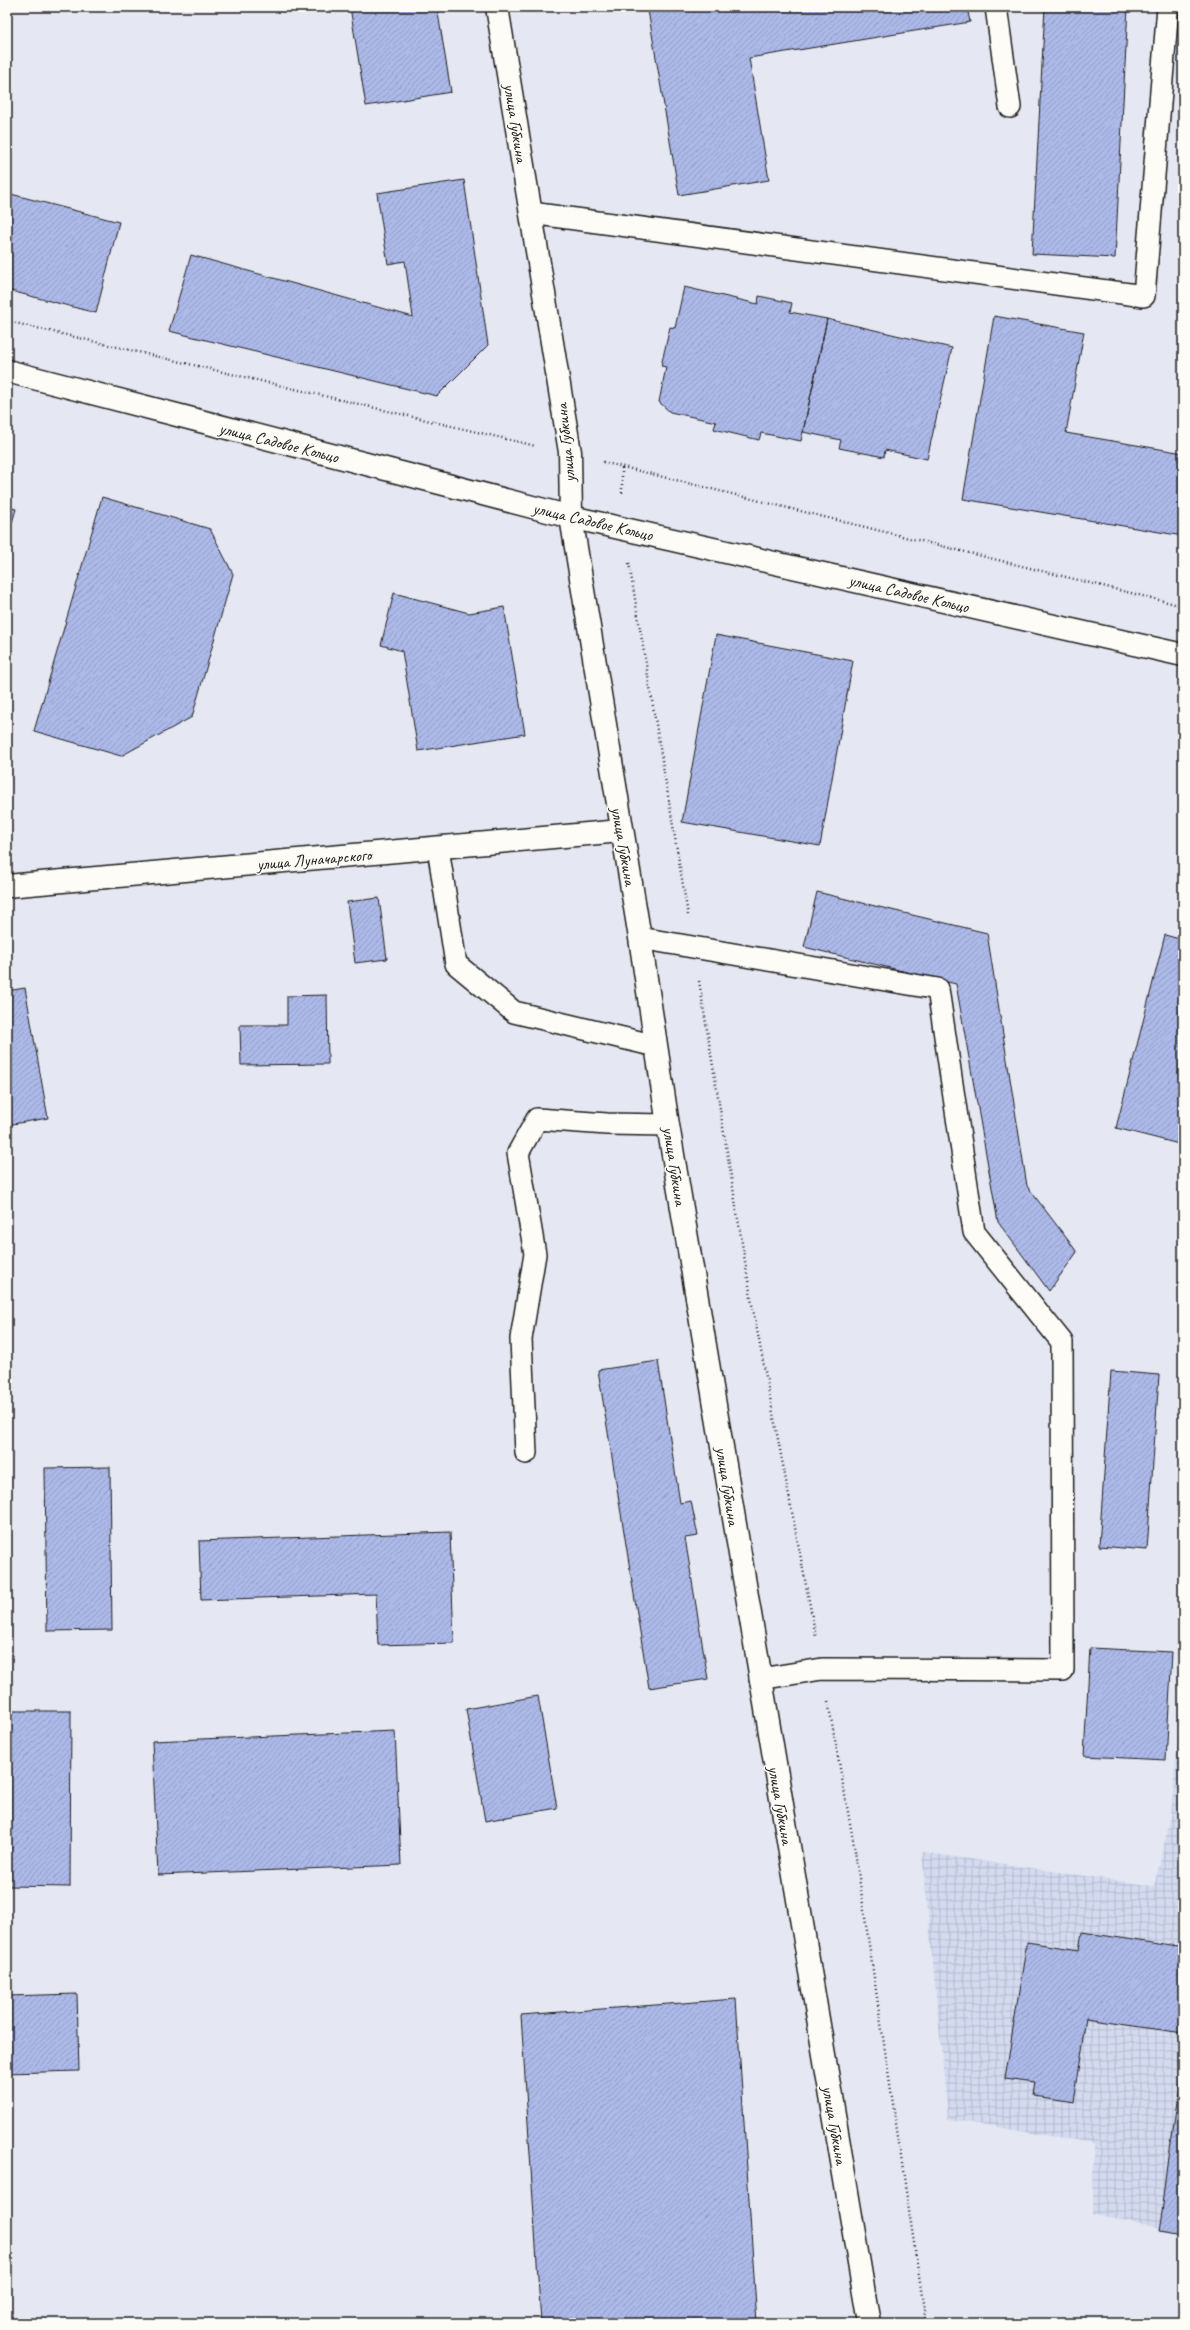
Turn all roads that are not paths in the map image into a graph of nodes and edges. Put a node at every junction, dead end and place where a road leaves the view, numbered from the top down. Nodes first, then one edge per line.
1 (497, 7) edge
2 (996, 7) edge
3 (1168, 7) edge
4 (1010, 108) dead end
5 (531, 213) junction
6 (7, 372) edge
7 (571, 517) junction
8 (1183, 655) edge
9 (621, 831) junction
10 (438, 848) junction
11 (7, 886) edge
12 (640, 938) junction
13 (656, 1046) junction
14 (668, 1125) junction
15 (526, 1453) dead end
16 (760, 1679) junction
17 (869, 2323) edge

1 - 5 street, улица Губкина
2 - 4 lane
3 - 5 lane
5 - 7 street, улица Губкина
6 - 7 street, улица Садовое Кольцо
7 - 8 street, улица Садовое Кольцо
7 - 9 street, улица Губкина
9 - 10 street, улица Луначарского
9 - 12 street, улица Губкина
10 - 11 street, улица Луначарского
10 - 13 lane
12 - 13 street, улица Губкина
12 - 16 lane
13 - 14 street, улица Губкина
14 - 15 lane
14 - 16 street, улица Губкина
16 - 17 street, улица Губкина

